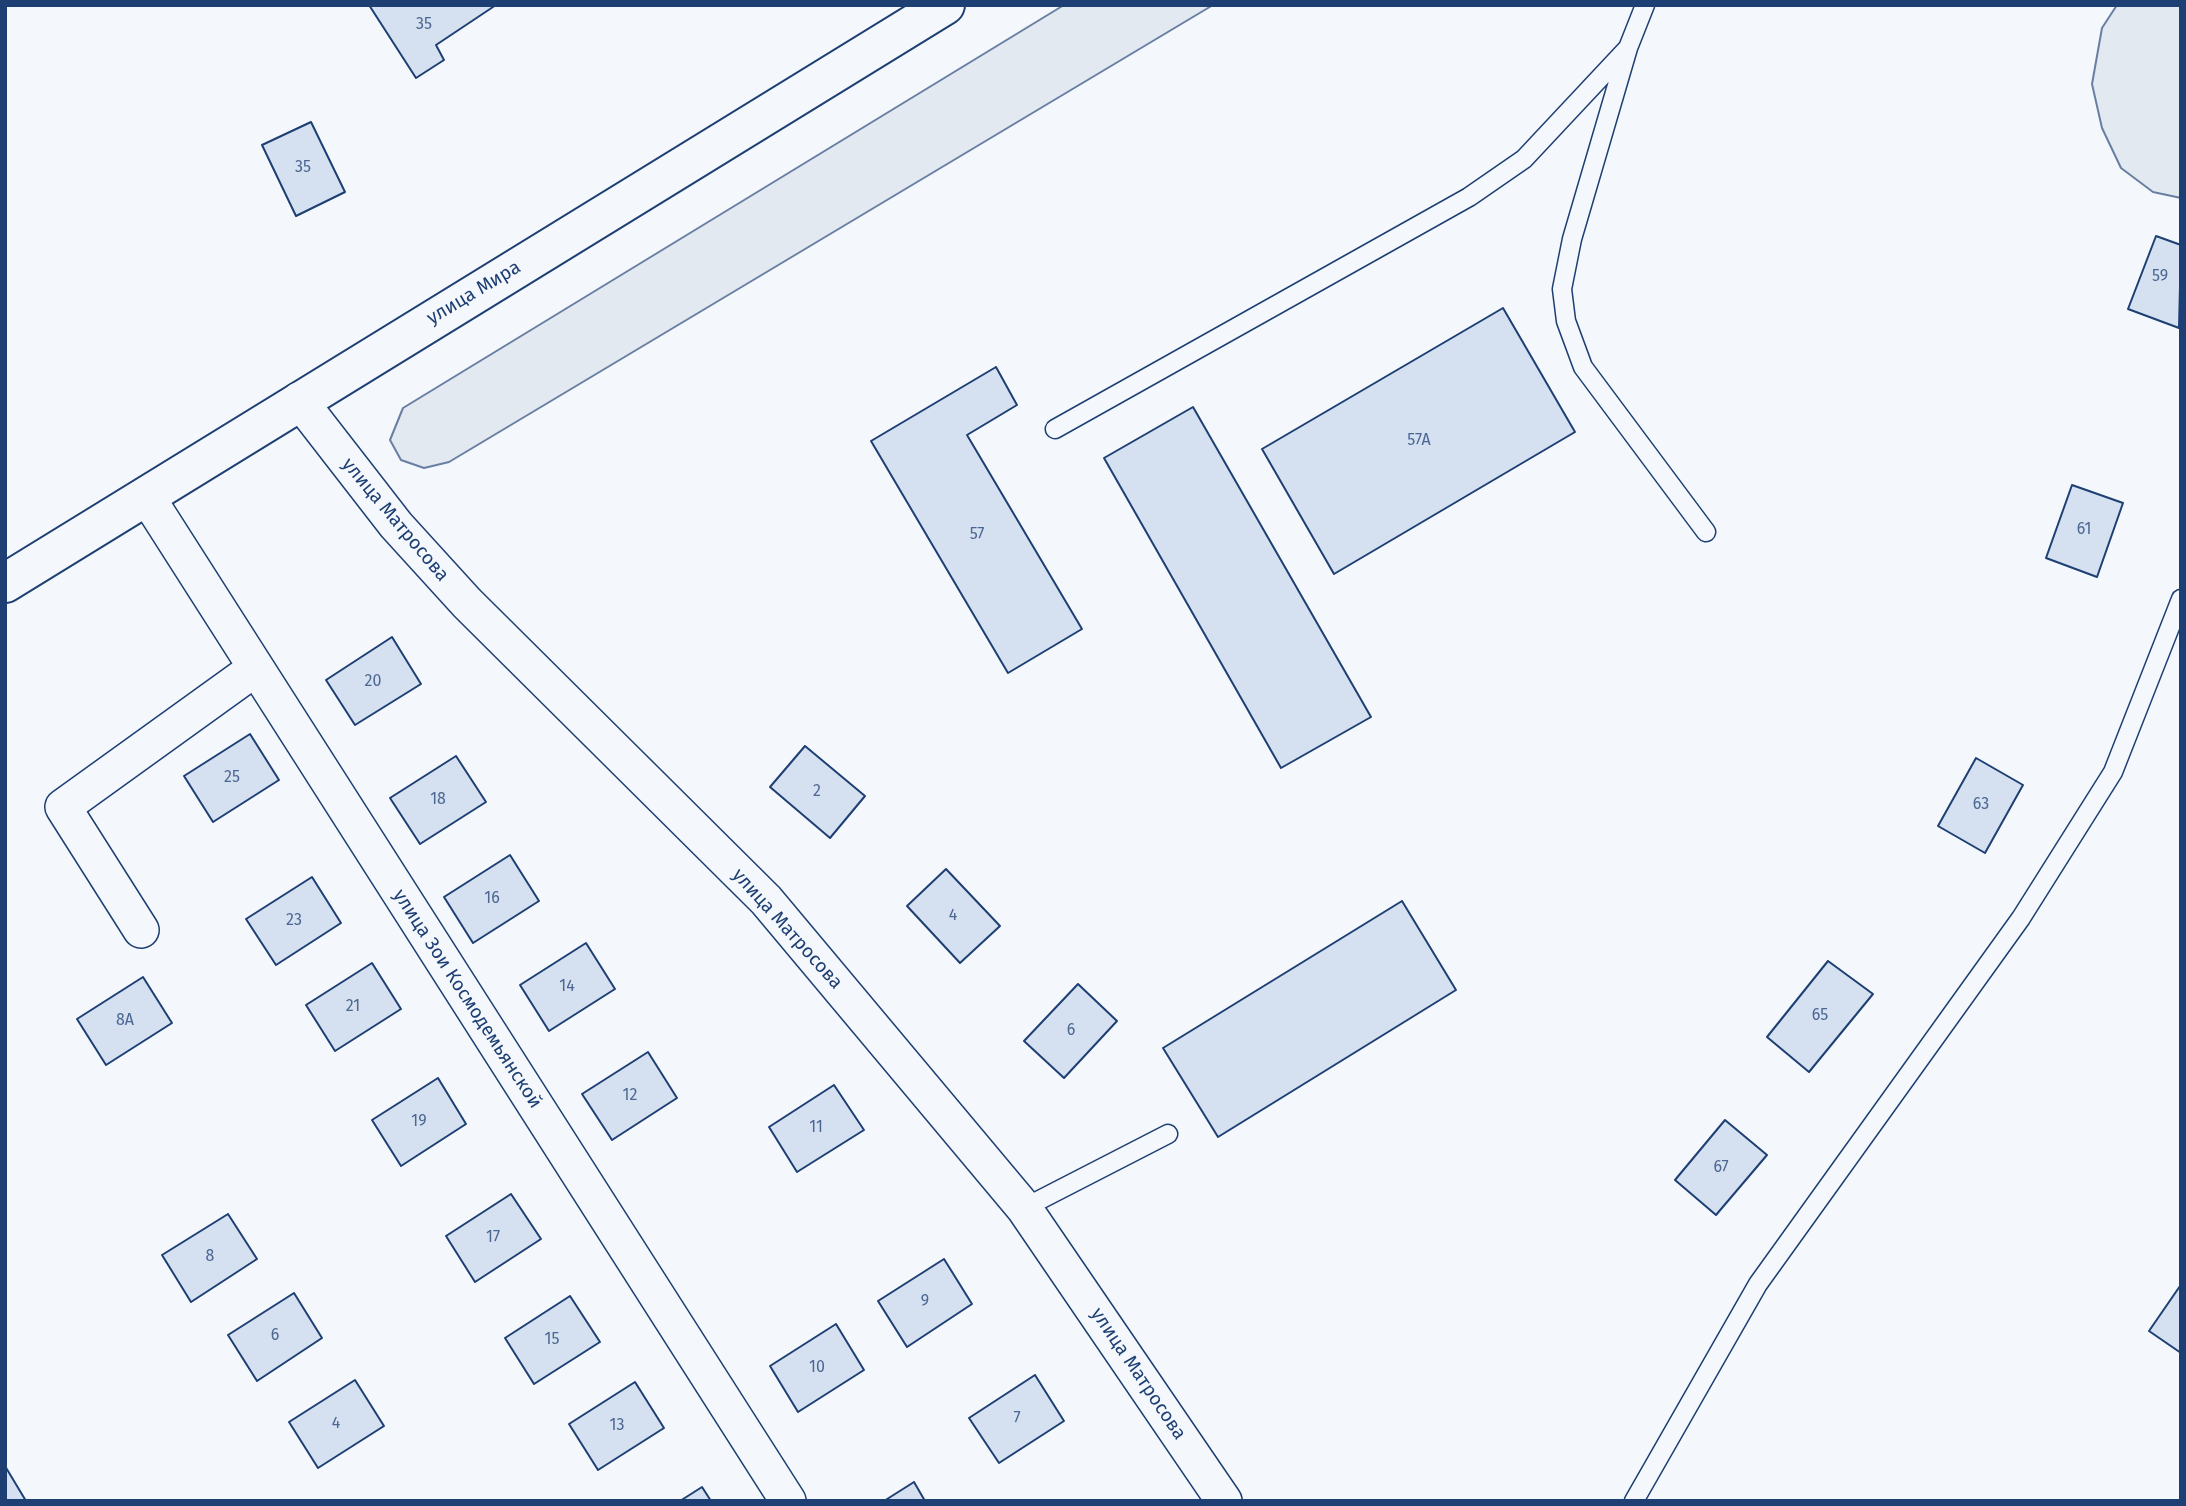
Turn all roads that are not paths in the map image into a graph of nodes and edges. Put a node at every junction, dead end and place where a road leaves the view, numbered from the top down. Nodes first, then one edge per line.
1 (945, 5) edge
2 (1645, 5) edge
3 (1628, 48) junction
4 (299, 400) junction
5 (1055, 429) dead end
6 (147, 497) junction
7 (1706, 532) dead end
8 (5, 583) edge
9 (2181, 599) edge
10 (256, 668) junction
11 (141, 930) dead end
12 (1168, 1134) dead end
13 (1024, 1208) junction
14 (788, 1501) edge
15 (1224, 1501) edge
16 (1634, 1501) edge

1 - 4 main road, улица Мира
2 - 3 lane
3 - 5 lane
3 - 7 lane
4 - 6 main road, улица Мира
4 - 13 street, улица Матросова
6 - 8 main road, улица Мира
6 - 10 street, улица Зои Космодемьянской
9 - 16 lane
10 - 11 street
10 - 14 street, улица Зои Космодемьянской
12 - 13 lane
13 - 15 street, улица Матросова

